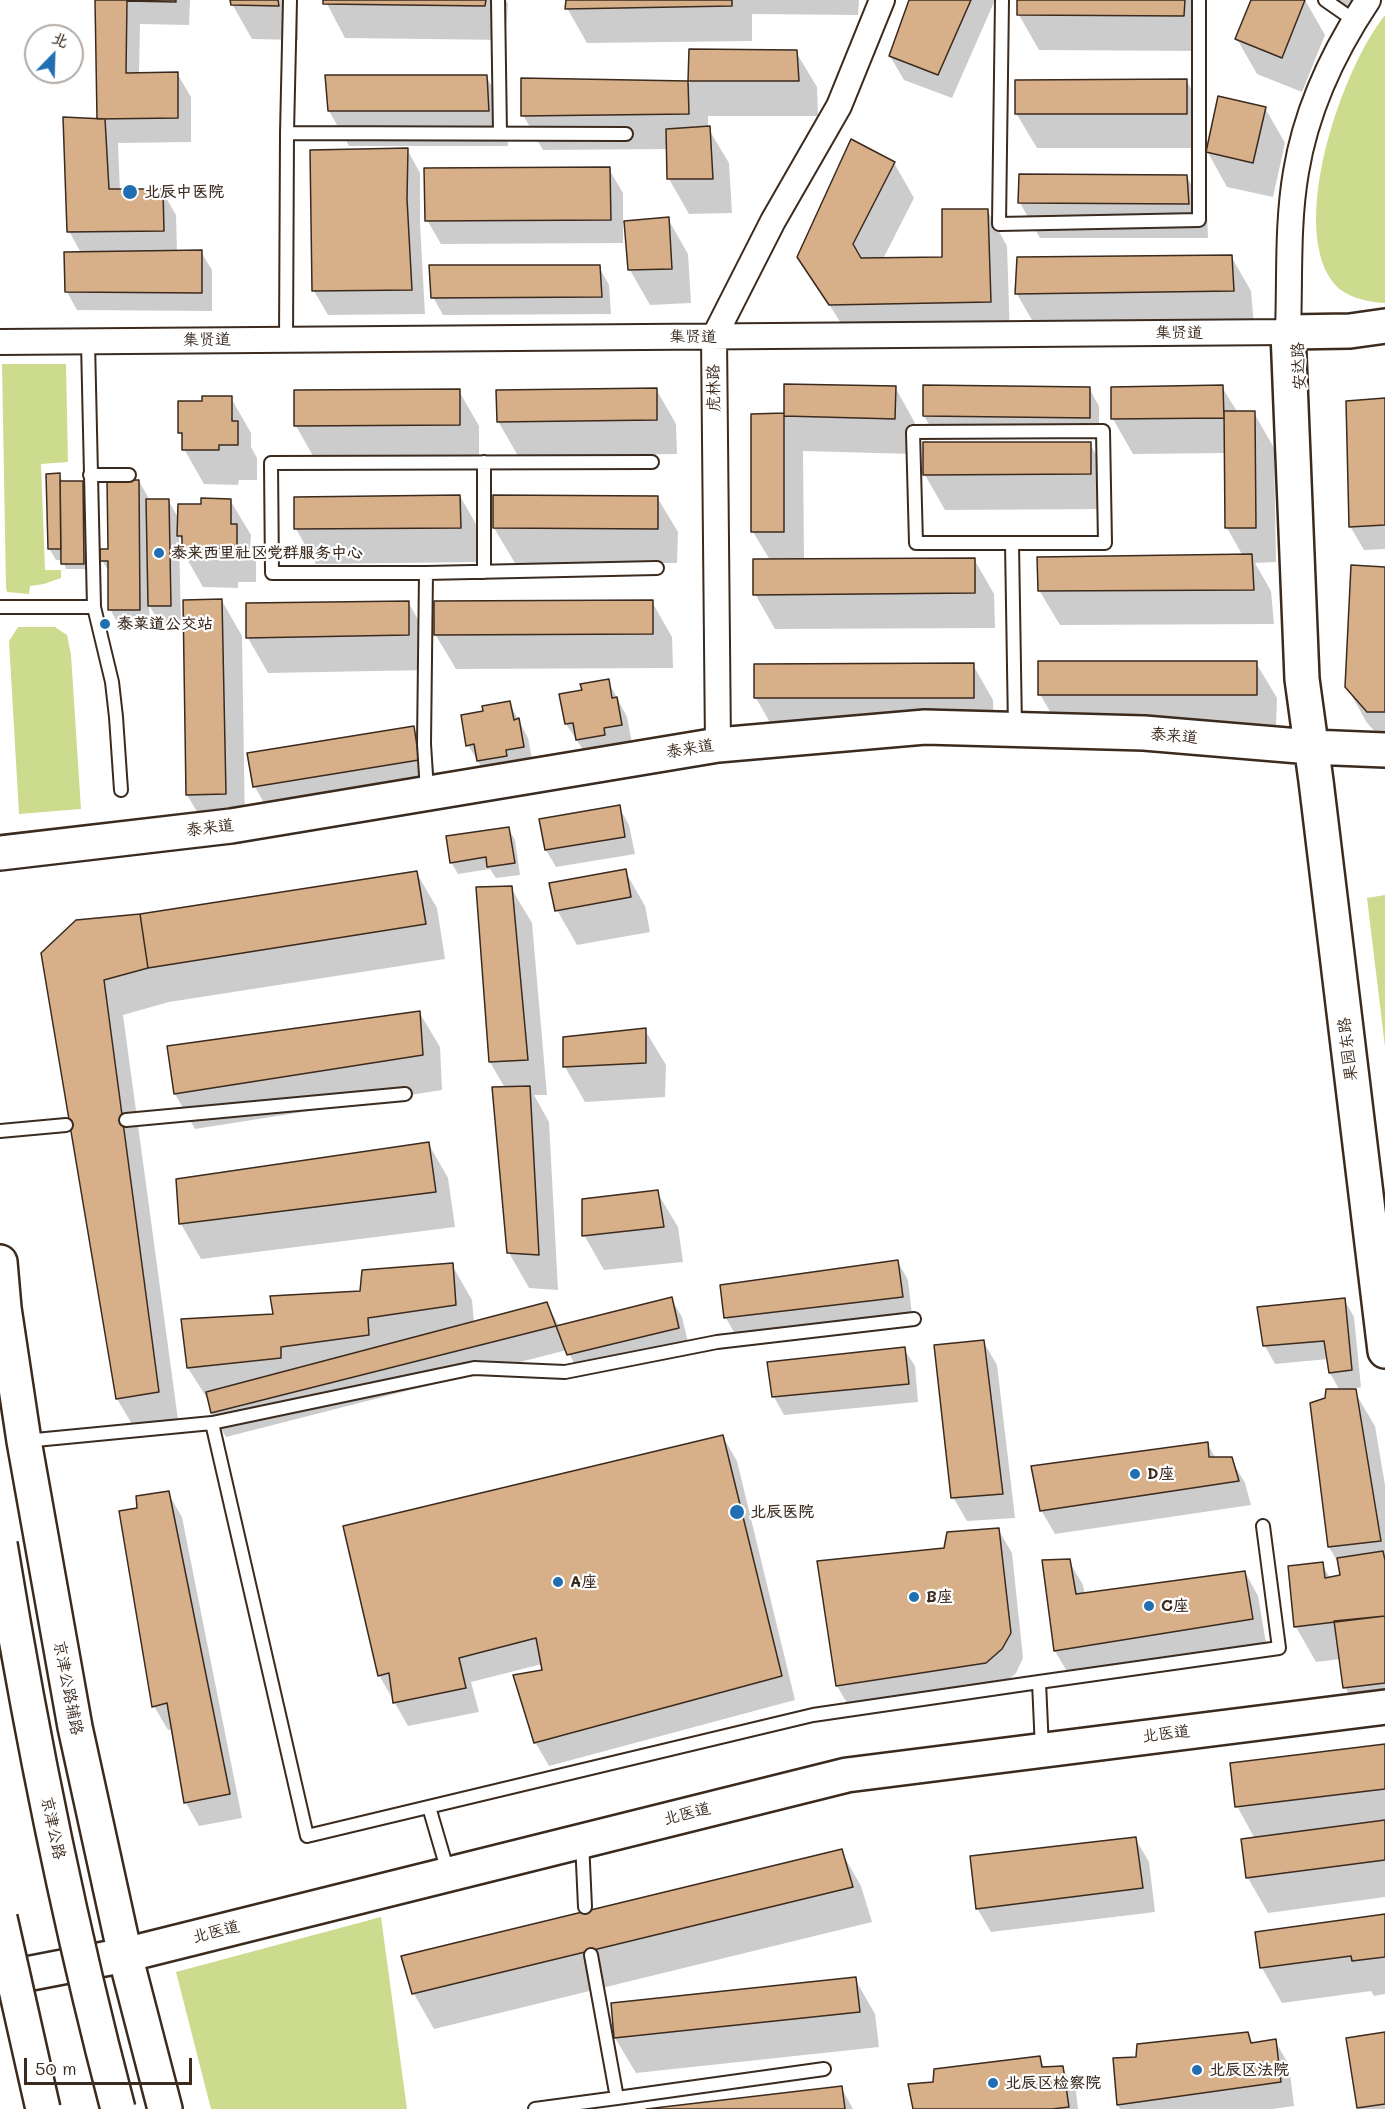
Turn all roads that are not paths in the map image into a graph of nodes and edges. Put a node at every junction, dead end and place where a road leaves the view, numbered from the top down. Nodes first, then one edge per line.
1 (290, 0) edge
2 (498, 0) edge
3 (882, 0) edge
4 (1002, 0) edge
5 (1199, 0) edge
6 (1325, 0) edge
7 (1368, 0) edge
8 (1382, 0) edge
9 (1359, 24) junction
10 (286, 133) junction
11 (501, 133) junction
12 (626, 134) dead end
13 (1385, 326) edge
14 (1385, 336) edge
15 (1293, 337) junction
16 (0, 342) edge
17 (714, 342) junction
18 (286, 344) junction
19 (88, 347) junction
20 (0, 353) edge
21 (484, 462) junction
22 (652, 462) dead end
23 (129, 475) dead end
24 (90, 476) junction
25 (1012, 543) junction
26 (657, 568) dead end
27 (484, 572) junction
28 (426, 573) junction
29 (0, 607) edge
30 (94, 607) junction
31 (1015, 730) junction
32 (718, 745) junction
33 (1319, 747) junction
34 (1385, 750) edge
35 (121, 790) dead end
36 (427, 793) junction
37 (0, 853) edge
38 (405, 1094) dead end
39 (126, 1120) dead end
40 (66, 1125) dead end
41 (0, 1131) edge
42 (1385, 1188) edge
43 (0, 1262) edge
44 (914, 1319) dead end
45 (1385, 1351) edge
46 (212, 1423) junction
47 (24, 1441) junction
48 (1263, 1526) dead end
49 (0, 1544) edge
50 (1039, 1682) junction
51 (1385, 1707) edge
52 (1042, 1750) junction
53 (429, 1807) junction
54 (582, 1840) junction
55 (448, 1873) junction
56 (585, 1907) dead end
57 (0, 1918) edge
58 (125, 1955) junction
59 (591, 1955) dead end
60 (0, 1979) edge
61 (824, 2069) dead end
62 (617, 2098) junction
63 (43, 2109) edge
64 (118, 2109) edge
65 (165, 2109) edge
66 (535, 2109) edge

1 - 10 lane
2 - 11 lane
3 - 17 street, 虎林路
4 - 5 lane
6 - 9 lane
7 - 9 street, 安达路
8 - 9 street, 安达路
9 - 15 street, 安达路
10 - 11 lane
10 - 18 lane
11 - 12 lane
13 - 15 main road, 集贤道
14 - 15 main road, 集贤道
15 - 17 street, 集贤道
15 - 33 main road, 安达路
16 - 19 street, 集贤道
17 - 18 street, 集贤道
17 - 32 street, 虎林路
18 - 19 street, 集贤道
19 - 20 street, 集贤道
19 - 24 lane
21 - 22 lane
21 - 27 lane
21 - 28 lane
23 - 24 lane
24 - 30 lane
25 - 25 lane
25 - 31 lane
26 - 27 lane
27 - 28 lane
28 - 36 lane
29 - 30 lane
30 - 35 lane
31 - 32 main road, 泰来道
31 - 33 main road, 泰来道
32 - 36 main road, 泰来道
33 - 34 main road, 泰来道
33 - 42 main road, 果园东路
33 - 45 main road, 果园东路
36 - 37 main road, 泰来道
38 - 39 lane
40 - 41 lane
43 - 47 main road, 京津公路辅路
44 - 46 lane
46 - 47 lane
46 - 53 lane
47 - 58 main road, 京津公路辅路
48 - 50 lane
49 - 64 main road, 京津公路, bridge
50 - 52 lane
50 - 53 lane
51 - 52 main road, 北医道
52 - 54 main road, 北医道
53 - 55 lane
54 - 55 main road, 北医道
54 - 56 lane
55 - 58 main road, 北医道
57 - 63 main road, bridge
58 - 60 main road, 北医道
58 - 65 main road, 京津公路辅路
59 - 62 lane
61 - 62 lane
62 - 66 lane

